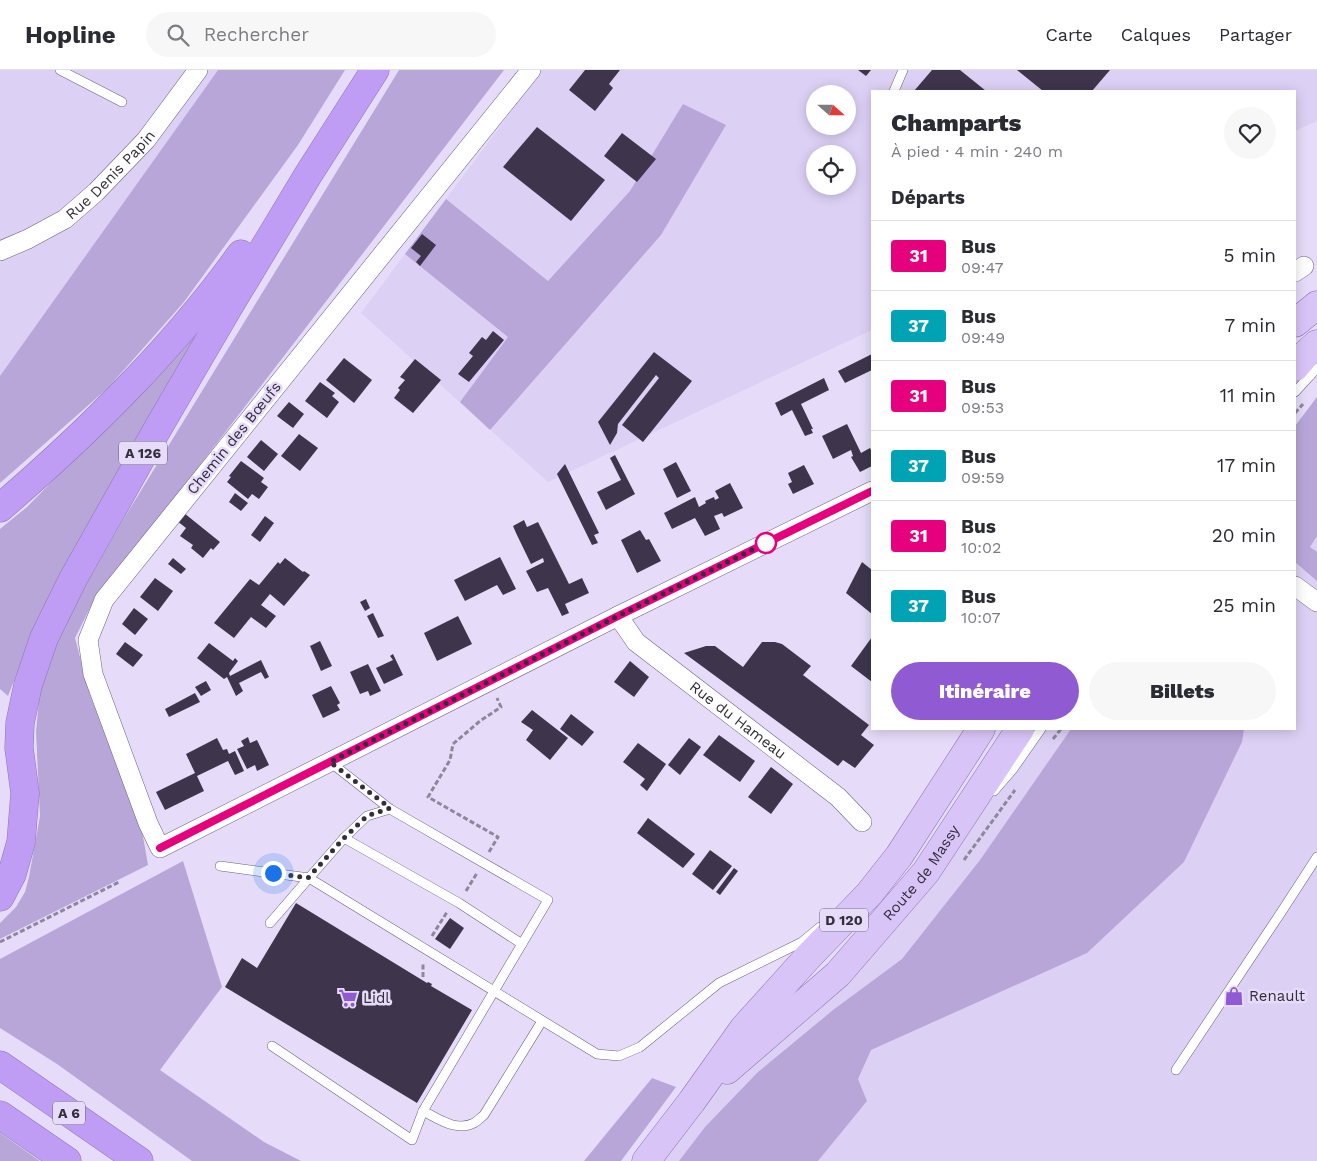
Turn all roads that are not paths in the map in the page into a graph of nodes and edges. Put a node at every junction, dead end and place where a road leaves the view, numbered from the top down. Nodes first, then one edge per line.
1 (60, 70) edge
2 (198, 70) edge
3 (362, 70) edge
4 (374, 70) edge
5 (531, 70) edge
6 (903, 70) edge
7 (894, 90) edge
8 (122, 102) dead end
9 (0, 251) edge
10 (1317, 305) edge
11 (1296, 322) edge
12 (1317, 344) edge
13 (1296, 366) edge
14 (1317, 368) edge
15 (1296, 391) edge
16 (871, 491) edge
17 (0, 508) edge
18 (1296, 587) edge
19 (1317, 602) edge
20 (618, 616) junction
21 (0, 716) edge
22 (980, 730) edge
23 (1019, 730) edge
24 (1040, 730) edge
25 (18, 748) junction
26 (330, 762) junction
27 (988, 798) dead end
28 (390, 808) junction
29 (976, 813) dead end
30 (862, 822) dead end
31 (344, 838) junction
32 (1317, 857) edge
33 (220, 866) dead end
34 (926, 872) junction
35 (308, 878) junction
36 (869, 894) junction
37 (0, 897) edge
38 (270, 924) dead end
39 (522, 944) junction
40 (494, 992) junction
41 (542, 1021) junction
42 (272, 1046) dead end
43 (0, 1065) edge
44 (1176, 1070) dead end
45 (692, 1101) junction
46 (423, 1111) junction
47 (0, 1115) edge
48 (66, 1161) edge
49 (139, 1161) edge
50 (646, 1161) edge

1 - 8 lane
2 - 9 street, Rue Denis Papin
3 - 17 highway
4 - 25 highway, A 126
5 - 26 street, Chemin des Bœufs
6 - 7 lane
10 - 11 main road
12 - 13 main road
14 - 15 lane
16 - 20 street
18 - 19 street
20 - 26 street
20 - 30 street, Rue du Hameau
21 - 25 highway
22 - 36 main road, Route de Massy / D 120
23 - 34 main road, Route de Massy / D 120
24 - 27 lane
25 - 37 highway, A 126
26 - 28 lane
28 - 31 lane
28 - 39 lane
29 - 34 lane
31 - 35 lane
31 - 39 lane
32 - 44 lane
33 - 35 lane
34 - 45 main road, Route de Massy / D 120
35 - 38 lane
35 - 40 lane
36 - 41 lane
36 - 45 main road, Route de Massy / D 120
39 - 40 lane
40 - 41 lane
40 - 46 lane
41 - 46 lane
42 - 46 lane
43 - 49 highway, A 6
45 - 50 main road, Route de Massy / D 120
47 - 48 highway, A 6

